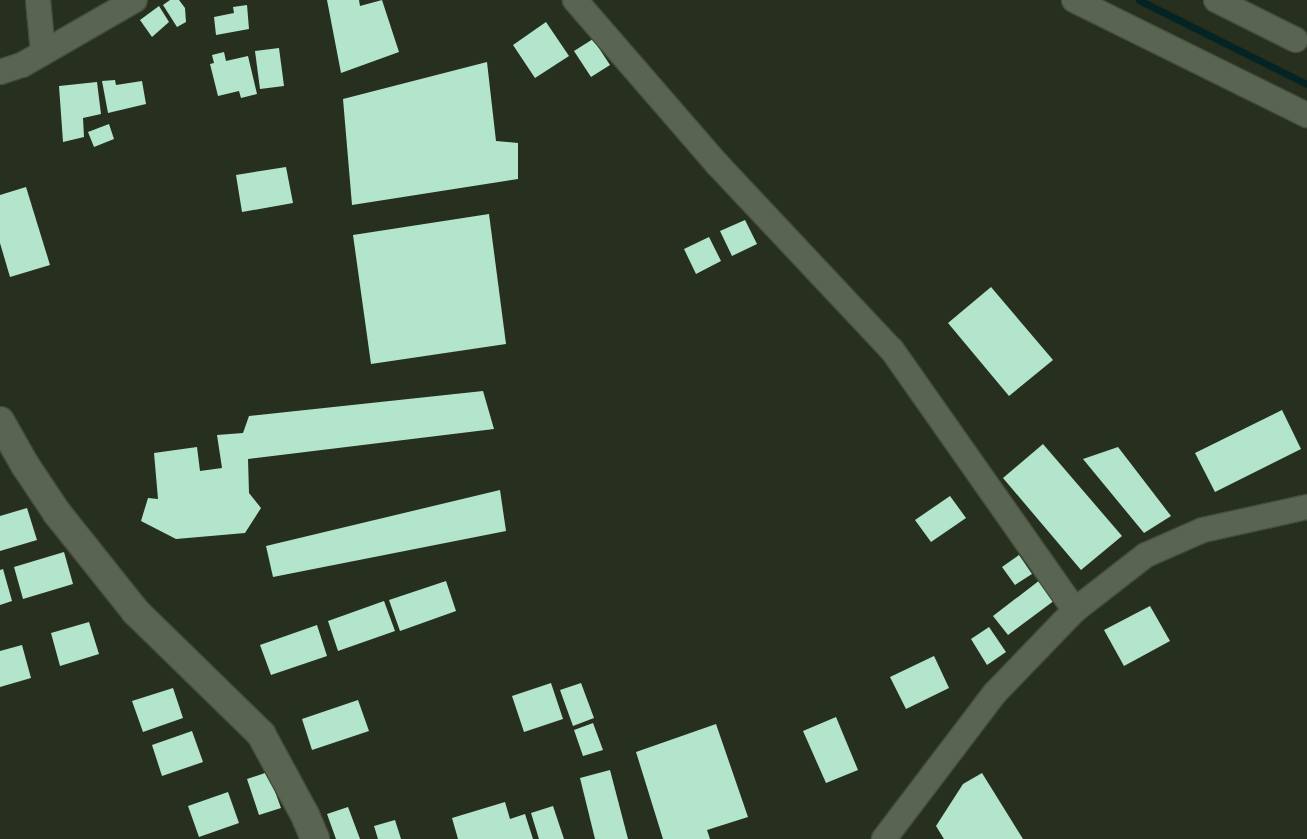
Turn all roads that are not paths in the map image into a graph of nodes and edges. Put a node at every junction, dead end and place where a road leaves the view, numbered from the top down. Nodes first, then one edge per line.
1 (38, 0) edge
2 (135, 0) edge
3 (574, 0) edge
4 (1074, 0) edge
5 (1216, 0) edge
6 (1296, 40) dead end
7 (43, 52) junction
8 (0, 72) edge
9 (1307, 115) edge
10 (0, 421) edge
11 (1307, 507) edge
12 (1075, 610) junction
13 (895, 834) edge
14 (315, 839) edge

1 - 7 street
2 - 7 street
3 - 12 street
4 - 9 street
5 - 6 street
7 - 8 street
10 - 14 street
11 - 12 street
12 - 13 street

